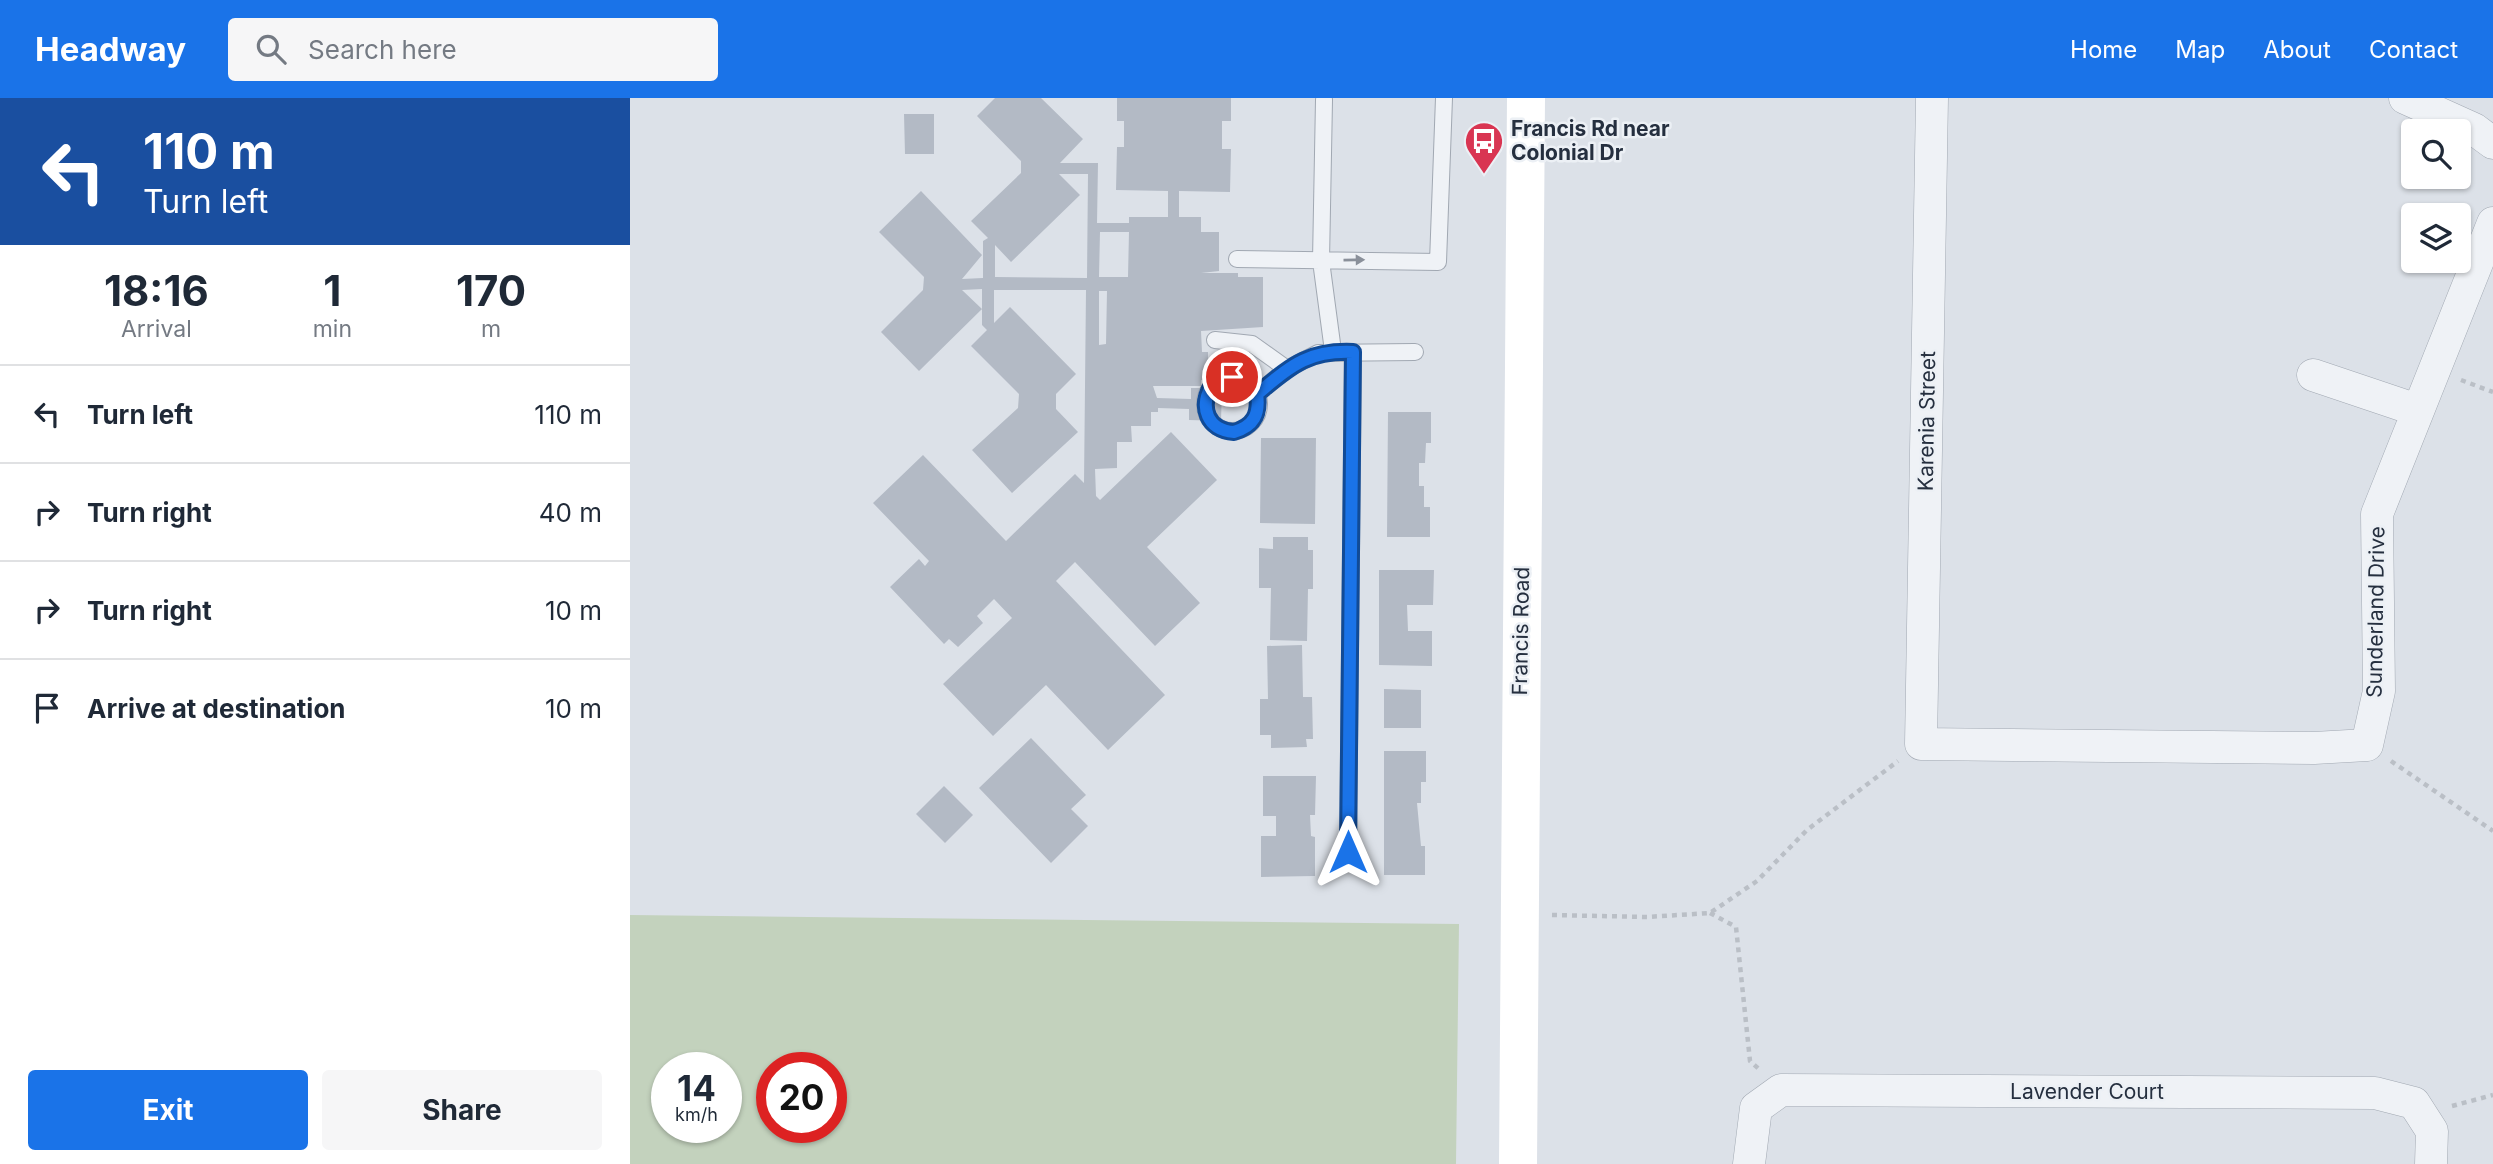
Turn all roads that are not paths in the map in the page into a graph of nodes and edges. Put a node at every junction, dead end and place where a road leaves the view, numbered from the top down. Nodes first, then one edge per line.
1 (1444, 98) edge
2 (1526, 98) edge
3 (1932, 98) edge
4 (2405, 98) edge
5 (1324, 100) dead end
6 (2493, 143) edge
7 (2493, 223) edge
8 (1237, 259) dead end
9 (1321, 261) junction
10 (1214, 340) dead end
11 (1333, 351) junction
12 (1353, 352) junction
13 (1415, 352) dead end
14 (1287, 369) junction
15 (2313, 375) dead end
16 (1257, 394) dead end
17 (2417, 410) junction
18 (2367, 745) joint
19 (1348, 852) dead end
20 (1518, 1164) edge
21 (1749, 1164) edge
22 (2431, 1164) edge

9 -> 1 lane
2 - 20 main road, Francis Road
3 - 18 street, Karenia Street
4 - 6 street
5 - 9 lane
7 - 17 street, Sunderland Drive
8 - 9 lane
9 - 11 lane
10 - 14 lane
11 - 12 lane
11 - 14 lane
12 - 13 lane
12 - 19 lane
14 - 16 lane
15 - 17 street
17 - 18 street, Sunderland Drive
21 - 22 street, Lavender Court

